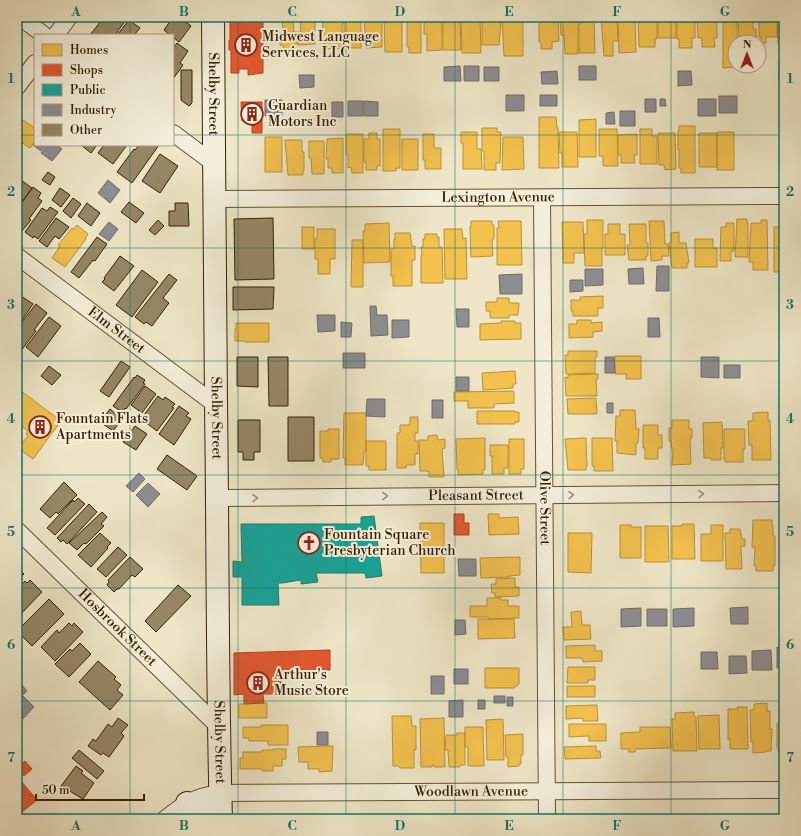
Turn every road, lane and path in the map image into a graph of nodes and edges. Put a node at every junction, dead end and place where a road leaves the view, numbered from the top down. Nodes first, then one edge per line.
1 (20, 17) edge
2 (69, 17) edge
3 (212, 17) edge
4 (43, 34) edge
5 (57, 34) edge
6 (34, 64) edge
7 (17, 87) edge
8 (174, 134) edge
9 (212, 162) junction
10 (784, 196) edge
11 (542, 198) junction
12 (213, 199) junction
13 (17, 256) edge
14 (216, 405) junction
15 (784, 493) edge
16 (544, 495) junction
17 (216, 498) junction
18 (17, 530) edge
19 (218, 726) junction
20 (784, 790) edge
21 (547, 792) junction
22 (220, 793) junction
23 (188, 802) junction
24 (165, 819) edge
25 (212, 819) edge
26 (221, 819) edge
27 (547, 819) edge

1 - 4 street
2 - 5 street
3 - 9 main road, Shelby Street
6 - 7 street
8 - 9 street
9 - 12 main road, Shelby Street
10 - 11 street, Lexington Avenue
11 - 12 street, Lexington Avenue
11 - 16 street, Olive Street
12 - 14 main road, Shelby Street
13 - 14 street, Elm Street
14 - 17 main road, Shelby Street
16 -> 15 street, Pleasant Street
17 -> 16 street, Pleasant Street
16 - 21 street, Olive Street
17 - 19 main road, Shelby Street
18 - 19 street, Hosbrook Street
19 - 22 main road, Shelby Street
20 - 21 street, Woodlawn Avenue
21 - 22 street, Woodlawn Avenue
21 - 27 street, Olive Street
22 - 23 street, Woodlawn Avenue
22 - 26 main road, Shelby Street
23 - 24 street, Woodlawn Avenue
23 - 25 main road

